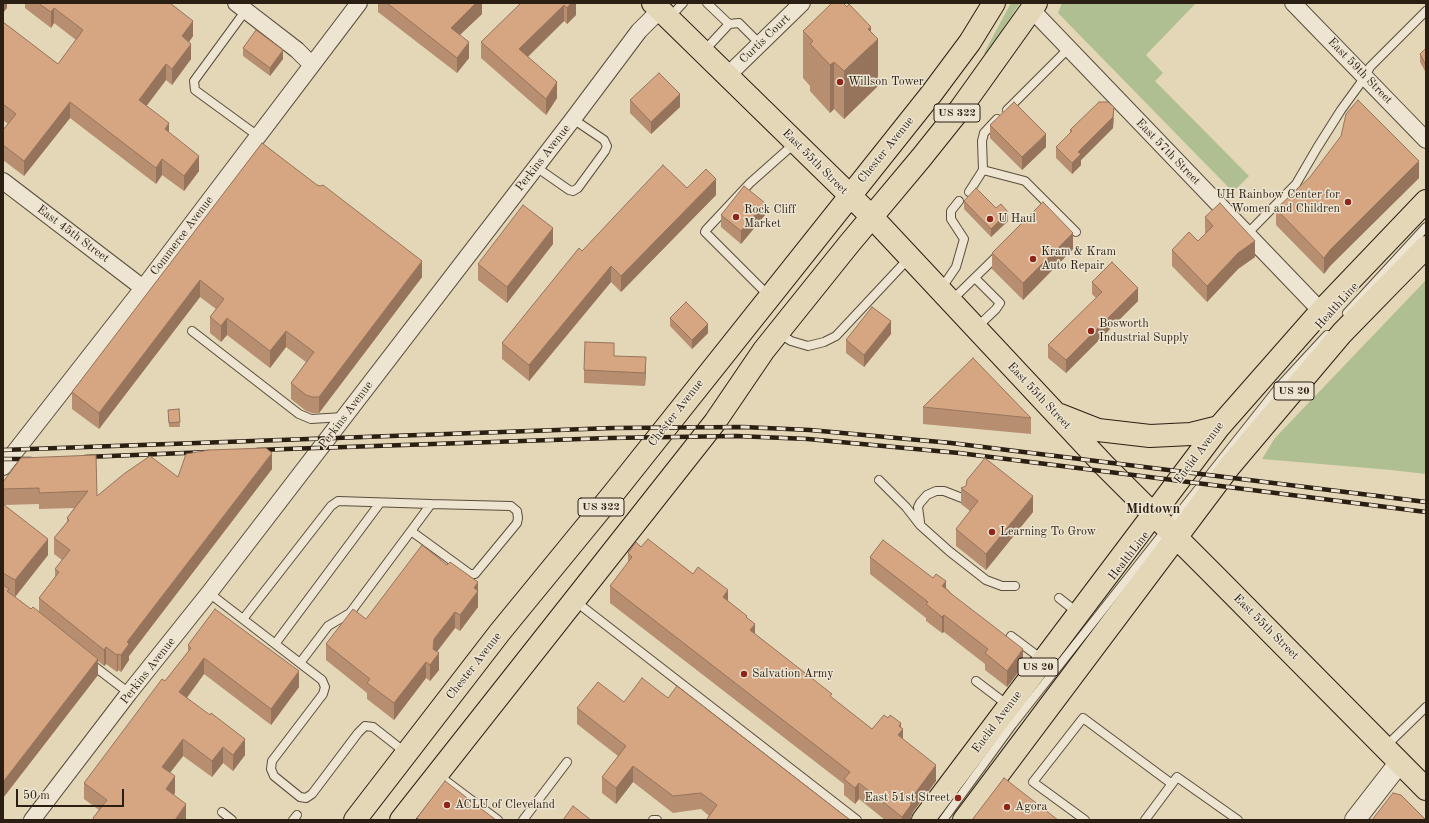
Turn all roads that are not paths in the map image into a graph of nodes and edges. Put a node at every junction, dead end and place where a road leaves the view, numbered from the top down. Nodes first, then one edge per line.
1 (359, 3) edge
2 (707, 3) edge
3 (802, 3) edge
4 (994, 3) edge
5 (1293, 3) edge
6 (1034, 6) edge
7 (241, 7) edge
8 (666, 9) edge
9 (1426, 11) edge
10 (729, 24) junction
11 (760, 44) junction
12 (1069, 48) junction
13 (703, 52) junction
14 (312, 65) junction
15 (728, 75) junction
16 (1365, 77) junction
17 (573, 119) junction
18 (1426, 140) edge
19 (256, 142) junction
20 (796, 142) junction
21 (536, 167) junction
22 (983, 170) junction
23 (3, 181) edge
24 (969, 192) dead end
25 (850, 195) junction
26 (959, 201) dead end
27 (1426, 201) edge
28 (1049, 205) junction
29 (872, 217) junction
30 (1033, 220) edge
31 (1426, 227) edge
32 (1076, 232) dead end
33 (1247, 234) junction
34 (1007, 246) edge
35 (1426, 247) edge
36 (909, 258) junction
37 (975, 278) junction
38 (143, 288) junction
39 (769, 296) junction
40 (946, 296) junction
41 (1321, 311) junction
42 (1342, 318) dead end
43 (975, 328) junction
44 (1332, 329) dead end
45 (192, 331) dead end
46 (779, 332) junction
47 (1054, 412) junction
48 (344, 417) junction
49 (1218, 427) junction
50 (5, 460) edge
51 (879, 480) dead end
52 (962, 498) dead end
53 (380, 503) junction
54 (431, 504) junction
55 (920, 525) junction
56 (1165, 526) junction
57 (412, 531) junction
58 (1015, 586) dead end
59 (209, 593) junction
60 (1059, 598) dead end
61 (574, 600) junction
62 (1079, 614) junction
63 (243, 619) junction
64 (1011, 636) dead end
65 (276, 644) junction
66 (85, 659) edge
67 (1044, 660) junction
68 (300, 663) junction
69 (976, 681) dead end
70 (129, 693) junction
71 (1009, 706) junction
72 (1426, 706) edge
73 (407, 753) junction
74 (1392, 754) junction
75 (567, 762) dead end
76 (437, 774) junction
77 (1172, 784) junction
78 (1426, 788) edge
79 (222, 812) dead end
80 (32, 820) edge
81 (232, 820) edge
82 (355, 820) edge
83 (401, 820) edge
84 (498, 820) edge
85 (523, 820) edge
86 (653, 820) edge
87 (657, 820) edge
88 (857, 820) edge
89 (923, 820) edge
90 (943, 820) edge
91 (964, 820) edge
92 (1085, 820) edge
93 (1145, 820) edge
94 (1238, 820) edge
95 (1355, 820) edge

1 - 14 street, Commerce Avenue
2 - 10 lane
3 - 11 street, Curtis Court
4 - 25 main road, Chester Avenue / US 322
5 - 16 street, East 59th Street
6 - 12 street, East 57th Street
6 - 29 main road, US 322
7 - 14 street
7 - 19 lane
8 - 13 main road, East 55th Street
8 - 17 street, Perkins Avenue
9 - 16 lane
10 - 11 lane
10 - 13 lane
11 - 15 street, Curtis Court
12 - 22 lane
12 - 33 street, East 57th Street
13 - 15 main road, East 55th Street
14 - 19 street, Commerce Avenue
15 - 20 main road, East 55th Street
16 - 18 street, East 59th Street
16 - 33 lane
17 - 21 street, Perkins Avenue
17 - 21 lane
19 - 38 street, Commerce Avenue
20 - 25 main road, East 55th Street
20 - 39 lane
21 - 48 street, Perkins Avenue
22 - 24 lane
22 - 28 lane
23 - 38 street, East 45th Street
25 - 29 main road, East 55th Street
25 - 39 main road, Chester Avenue / US 322
26 - 40 lane
27 - 41 main road, Euclid Avenue / US 20
28 - 30 lane
28 - 32 lane
29 - 36 main road, East 55th Street
29 - 46 main road, US 322
31 - 42 lane, HealthLine
33 - 41 street, East 57th Street
34 - 37 lane
35 - 56 main road, Euclid Avenue / US 20
36 - 40 main road, East 55th Street
36 - 46 lane
37 - 40 lane
37 - 43 lane
38 - 50 street, Commerce Avenue
39 - 73 main road, Chester Avenue / US 322
40 - 43 main road, East 55th Street
41 - 49 main road, Euclid Avenue / US 20
43 - 47 main road, East 55th Street
44 - 56 lane, HealthLine
45 - 48 lane
46 - 61 main road, US 322
47 - 49 main road
47 - 56 main road, East 55th Street
48 - 59 street, Perkins Avenue
49 - 56 main road, Euclid Avenue / US 20
51 - 55 lane
52 - 55 lane
53 - 54 lane
53 - 63 lane
53 - 65 lane
54 - 57 lane
54 - 57 lane
55 - 58 lane
56 - 62 main road, Euclid Avenue / US 20
56 - 74 main road, East 55th Street
56 - 90 lane, HealthLine
56 - 91 main road, Euclid Avenue / US 20
57 - 68 lane
59 - 63 lane
59 - 70 street, Perkins Avenue
60 - 62 lane
61 - 76 main road, US 322
61 - 88 lane
62 - 67 main road, Euclid Avenue / US 20
63 - 65 lane
64 - 67 lane
65 - 68 lane
66 - 70 lane
67 - 71 main road, Euclid Avenue / US 20
68 - 73 lane
69 - 71 lane
70 - 80 street, Perkins Avenue
71 - 89 main road, Euclid Avenue / US 20
72 - 74 lane
73 - 82 main road, Chester Avenue / US 322
74 - 78 main road, East 55th Street
74 - 95 street
75 - 85 lane
76 - 83 main road, US 322
76 - 84 lane
77 - 92 lane
77 - 93 lane
77 - 94 lane
79 - 81 lane
86 - 87 lane

